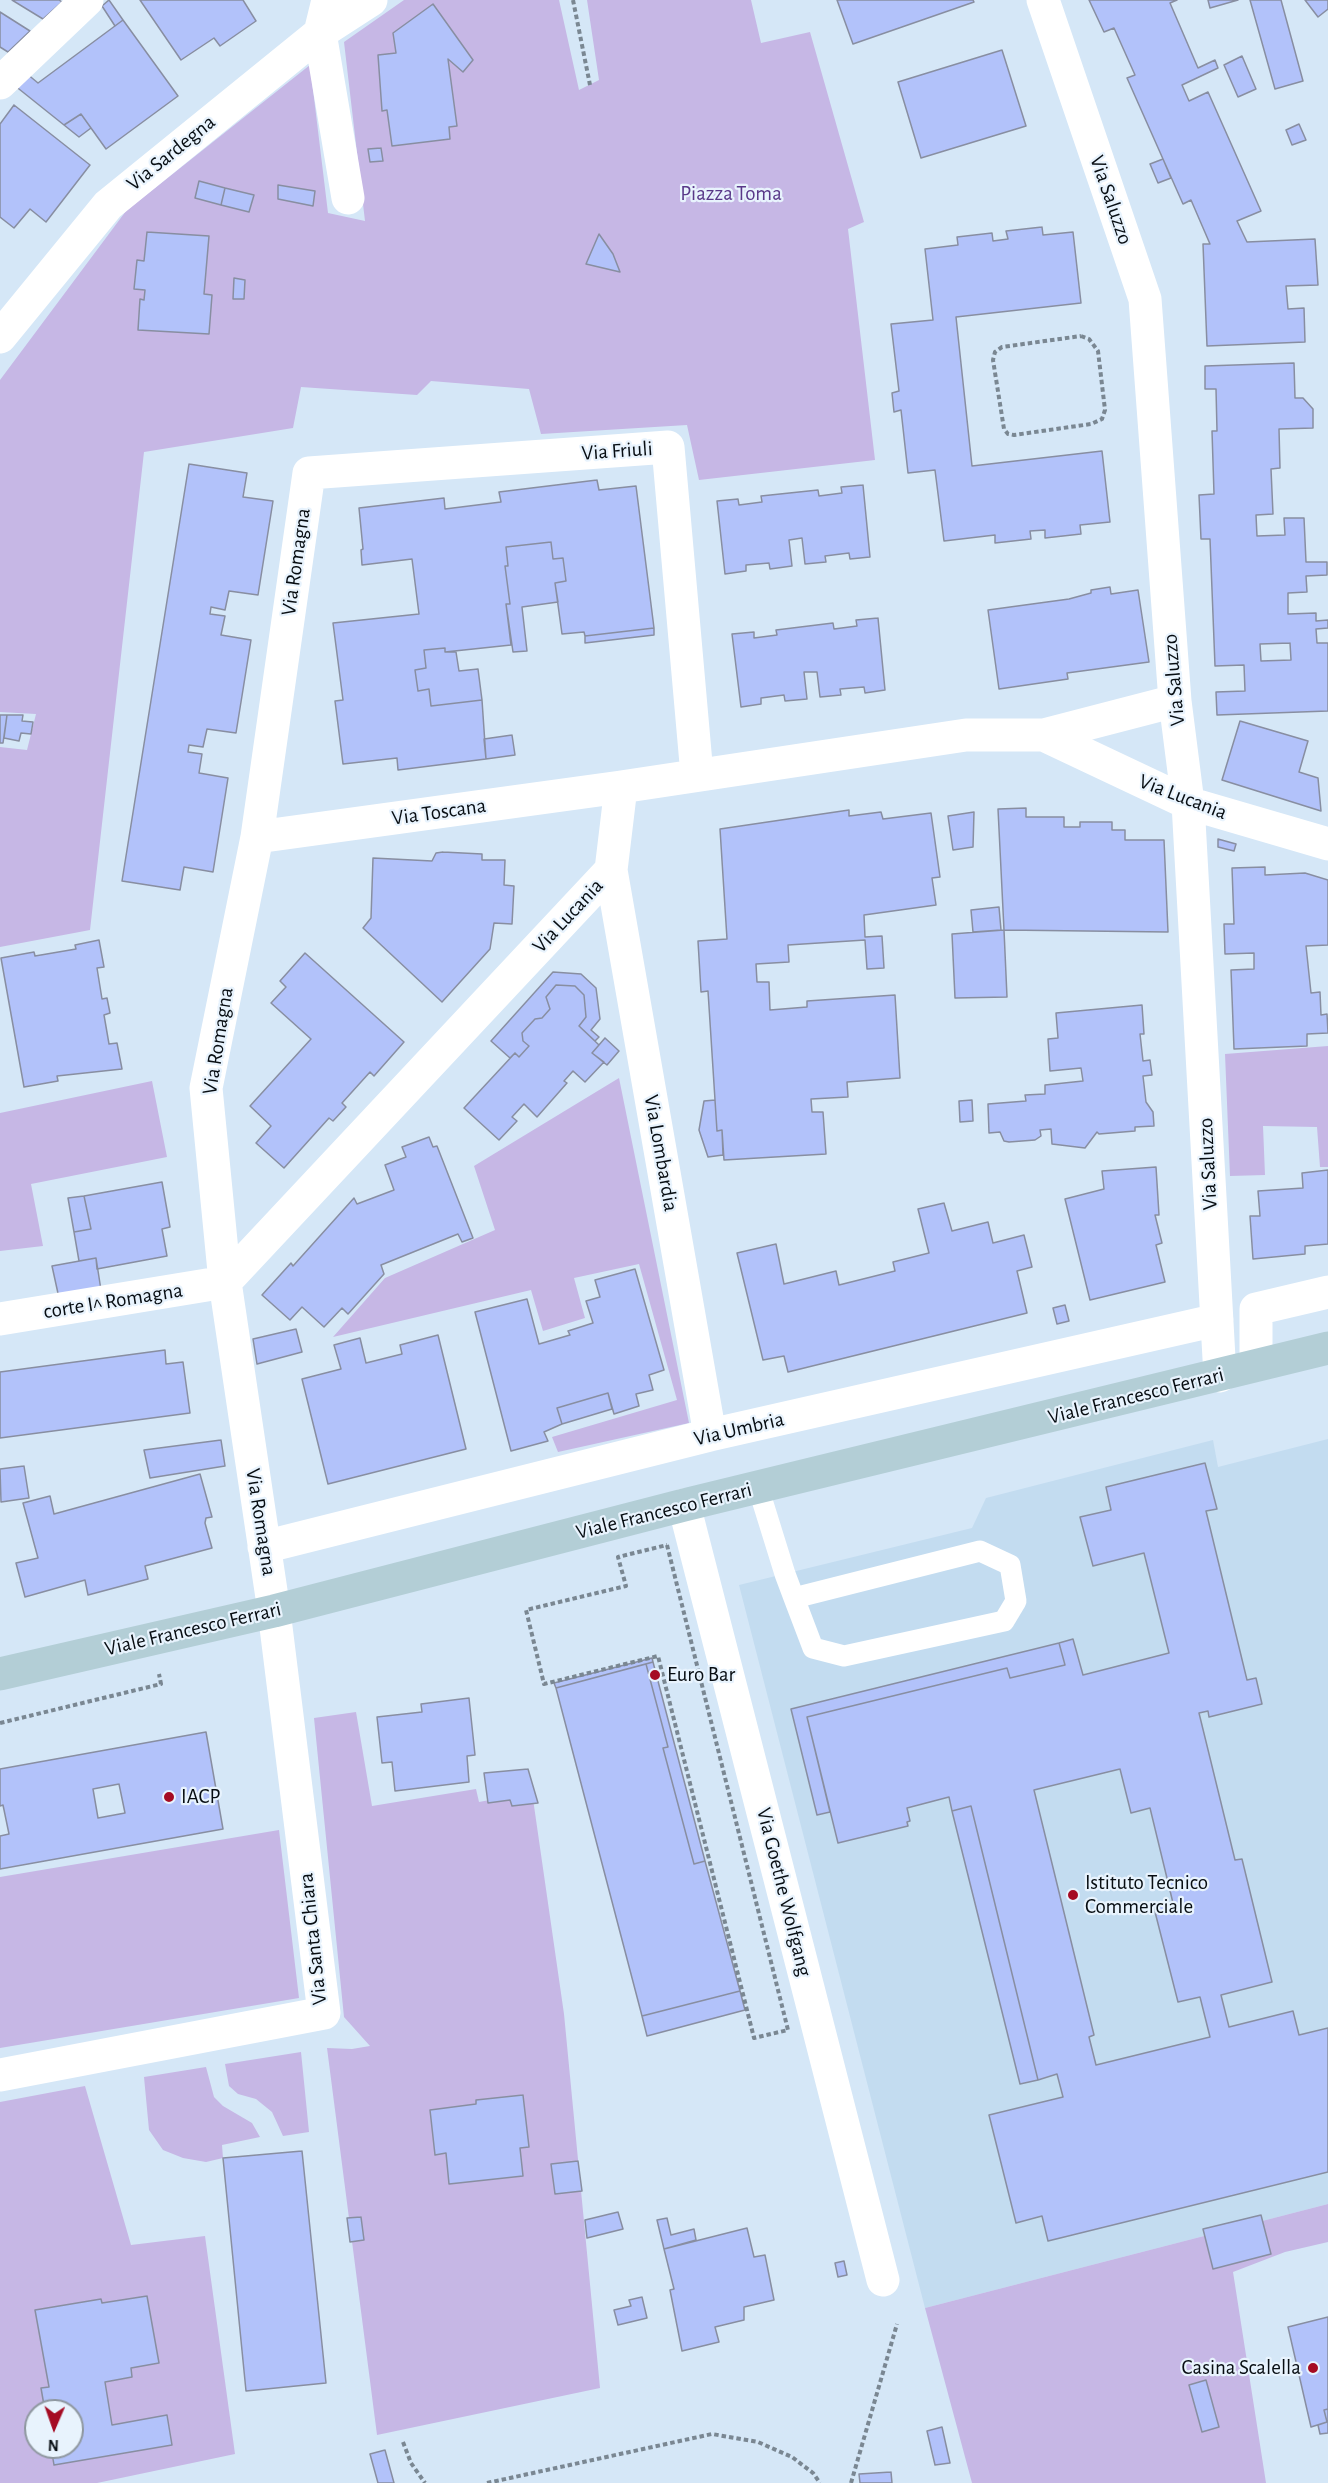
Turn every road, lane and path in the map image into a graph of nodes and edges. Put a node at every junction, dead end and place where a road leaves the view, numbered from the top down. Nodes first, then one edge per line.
1 (87, 0) edge
2 (328, 0) edge
3 (371, 0) edge
4 (573, 0) edge
5 (1043, 0) edge
6 (320, 33) junction
7 (0, 83) edge
8 (590, 85) dead end
9 (348, 198) dead end
10 (0, 337) edge
11 (1102, 419) joint
12 (309, 473) joint
13 (1175, 701) junction
14 (1044, 735) junction
15 (697, 775) junction
16 (621, 787) junction
17 (1188, 803) junction
18 (257, 837) junction
19 (1328, 844) edge
20 (611, 870) junction
21 (225, 1282) junction
22 (1328, 1292) edge
23 (0, 1319) edge
24 (1217, 1320) junction
25 (1328, 1348) edge
26 (1256, 1365) junction
27 (1220, 1376) junction
28 (710, 1436) junction
29 (759, 1487) junction
30 (684, 1505) junction
31 (264, 1548) junction
32 (794, 1598) junction
33 (274, 1611) junction
34 (0, 1674) edge
35 (161, 1684) dead end
36 (544, 1684) joint
37 (0, 1723) edge
38 (0, 2075) edge
39 (883, 2280) dead end
40 (897, 2324) dead end
41 (403, 2442) dead end
42 (425, 2483) edge
43 (487, 2483) edge
44 (820, 2483) edge
45 (851, 2483) edge

1 - 7 street
2 - 6 street
3 - 6 street, Via Sardegna
4 - 8 path
5 - 13 street, Via Saluzzo
6 - 9 street
6 - 10 street, Via Sardegna
11 - 11 path
12 - 15 street, Via Friuli
12 - 18 street, Via Romagna
13 - 14 street, Via Lucania
13 - 17 street, Via Saluzzo
14 - 15 street, Via Lucania
14 - 17 street, Via Lucania
15 - 16 street, Via Lucania
16 - 18 street, Via Toscana
16 - 20 street, Via Lucania
17 - 19 street, Via Lucania
17 - 24 street, Via Saluzzo
18 - 21 street, Via Romagna
20 - 21 street, Via Lucania
20 - 28 street, Via Lombardia
21 - 23 street, corte I^ Romagna
21 - 31 street, Via Romagna
22 - 26 street
24 - 27 street, Via Saluzzo
24 - 28 street, Via Umbria
25 - 26 street, Viale Francesco Ferrari
26 - 27 street, Viale Francesco Ferrari
27 - 29 street, Viale Francesco Ferrari
28 - 31 street, Via Umbria
29 - 30 street, Viale Francesco Ferrari
29 - 32 lane
30 - 33 street, Viale Francesco Ferrari
30 - 39 street, Via Goethe Wolfgang
31 - 33 street, Via Romagna
32 - 32 lane
33 - 34 street, Viale Francesco Ferrari
33 - 38 street, Via Santa Chiara
35 - 37 path
36 - 36 path
40 - 45 path
41 - 42 path
43 - 44 path

